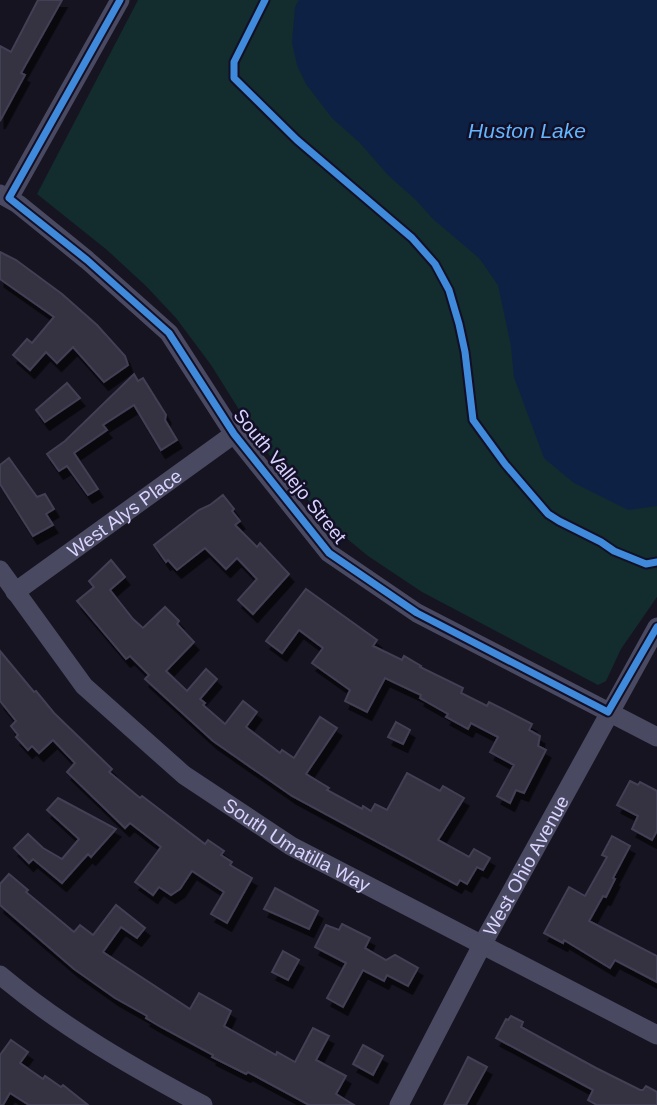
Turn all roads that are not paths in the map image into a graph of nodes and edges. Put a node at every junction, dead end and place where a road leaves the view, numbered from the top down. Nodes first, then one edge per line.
1 (120, 0) edge
2 (4, 196) edge
3 (234, 434) junction
4 (0, 570) edge
5 (15, 592) junction
6 (657, 627) edge
7 (608, 712) junction
8 (657, 737) edge
9 (482, 945) junction
10 (0, 975) edge
11 (657, 1035) edge
12 (203, 1105) edge
13 (399, 1105) edge

1 - 2 street
2 - 3 street, South Vallejo Street
3 - 5 street, West Alys Place
3 - 7 street, South Vallejo Street
4 - 5 street, South Umatilla Way
5 - 9 street, South Umatilla Way
6 - 7 street, West Ohio Avenue
7 - 8 street, South Vallejo Street
7 - 9 street, West Ohio Avenue
9 - 11 street, South Umatilla Way
9 - 13 street, West Ohio Avenue
10 - 12 street

